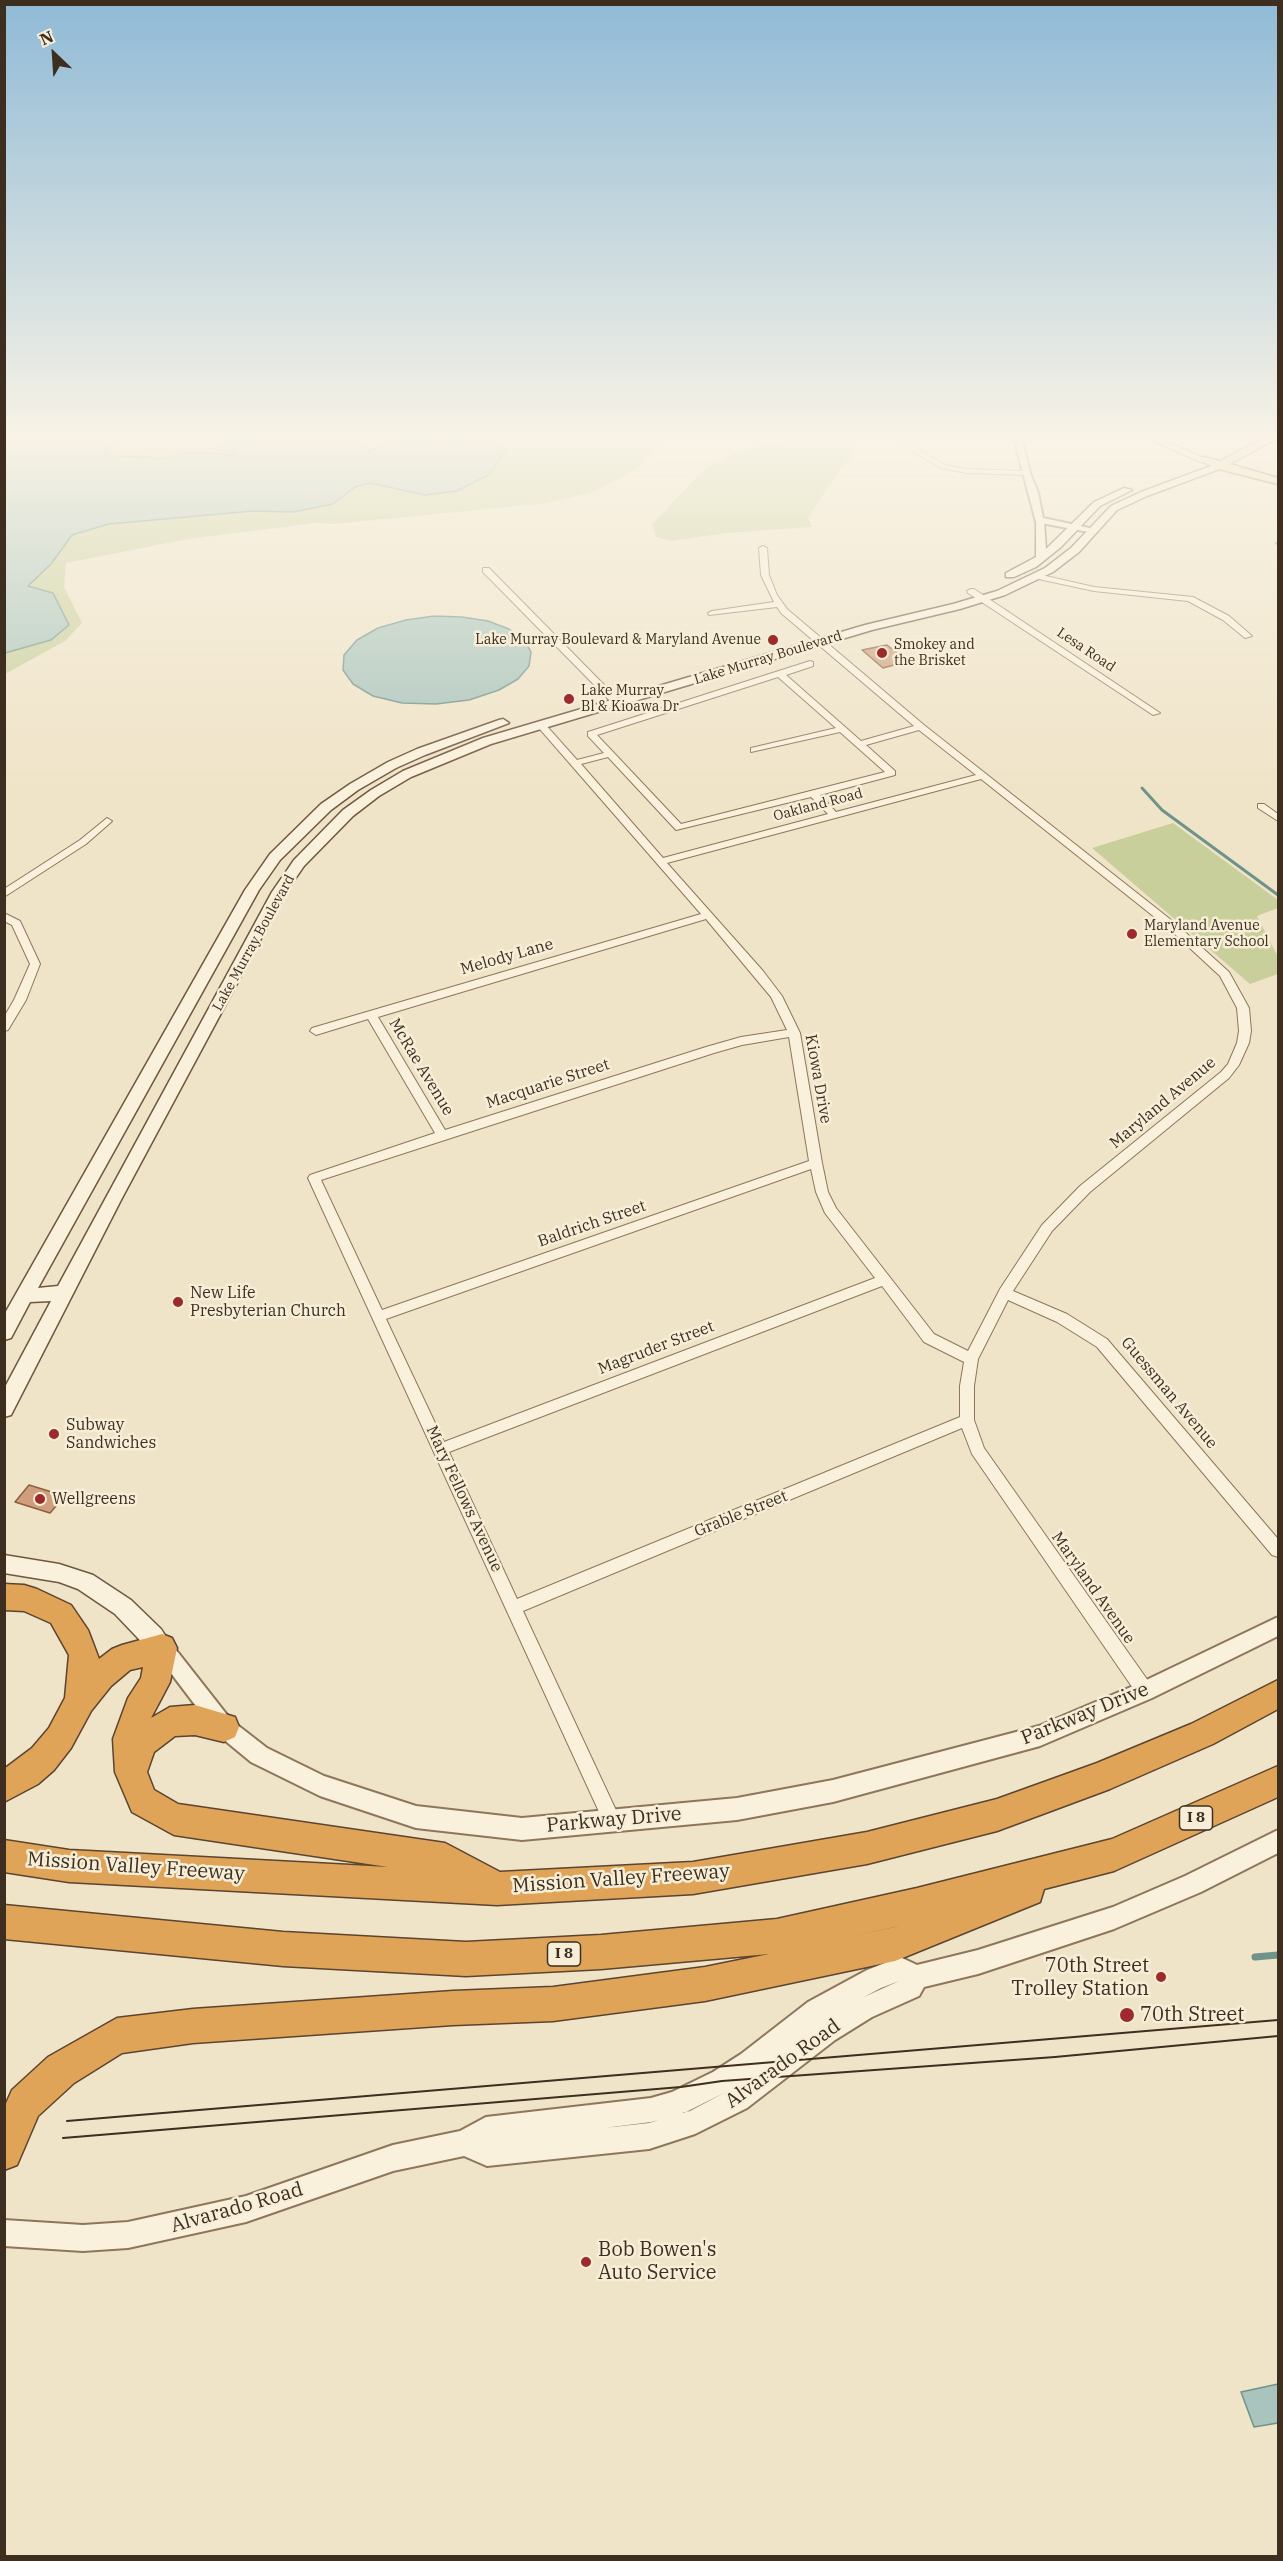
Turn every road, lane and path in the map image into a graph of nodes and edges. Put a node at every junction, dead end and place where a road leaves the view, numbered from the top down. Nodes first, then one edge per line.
1 (763, 555) edge
2 (1041, 555) edge
3 (1046, 555) edge
4 (1068, 555) edge
5 (1041, 558) junction
6 (486, 570) dead end
7 (1037, 576) junction
8 (971, 591) junction
9 (983, 598) junction
10 (779, 604) junction
11 (712, 613) dead end
12 (809, 633) junction
13 (1248, 636) dead end
14 (819, 642) junction
15 (810, 664) dead end
16 (780, 674) junction
17 (613, 699) junction
18 (1156, 713) dead end
19 (541, 725) junction
20 (921, 727) junction
21 (842, 729) junction
22 (859, 744) junction
23 (754, 750) dead end
24 (610, 754) junction
25 (575, 763) junction
26 (982, 776) junction
27 (813, 793) junction
28 (1261, 806) dead end
29 (834, 815) junction
30 (1278, 818) edge
31 (106, 821) dead end
32 (662, 861) junction
33 (4, 894) edge
34 (708, 915) junction
35 (4, 916) edge
36 (371, 1015) junction
37 (4, 1027) edge
38 (316, 1031) dead end
39 (794, 1033) junction
40 (122, 1121) junction
41 (153, 1124) junction
42 (442, 1135) junction
43 (816, 1163) junction
44 (314, 1178) joint
45 (884, 1280) junction
46 (63, 1293) junction
47 (1005, 1293) junction
48 (24, 1296) junction
49 (379, 1316) junction
50 (4, 1333) edge
51 (971, 1359) junction
52 (4, 1409) edge
53 (967, 1420) junction
54 (441, 1449) junction
55 (1278, 1550) edge
56 (4, 1564) edge
57 (4, 1597) edge
58 (515, 1607) junction
59 (1278, 1626) edge
60 (162, 1648) junction
61 (1145, 1691) junction
62 (1278, 1694) edge
63 (80, 1701) junction
64 (224, 1727) junction
65 (131, 1772) junction
66 (1278, 1781) edge
67 (4, 1787) edge
68 (612, 1821) junction
69 (1278, 1841) edge
70 (1114, 1855) junction
71 (4, 1856) edge
72 (497, 1889) junction
73 (4, 1922) edge
74 (4, 2152) edge
75 (4, 2233) edge

1 - 10 street, Maryland Avenue
2 - 5 main road
3 - 5 main road, Lake Murray Boulevard
4 - 7 main road, Lake Murray Boulevard
5 - 8 main road, Lake Murray Boulevard
6 - 17 street
7 - 9 main road, Lake Murray Boulevard
7 - 13 street
8 - 9 street, Lesa Road
8 - 12 main road, Lake Murray Boulevard
9 - 14 main road, Lake Murray Boulevard
9 - 18 street, Lesa Road
10 - 11 street
10 - 12 street, Maryland Avenue
12 - 14 street, Maryland Avenue
12 - 17 main road, Lake Murray Boulevard
14 - 17 main road, Lake Murray Boulevard
14 - 20 street, Maryland Avenue
15 - 16 street
16 - 21 street
16 - 24 street
17 - 19 main road, Lake Murray Boulevard
17 - 40 main road, Lake Murray Boulevard
19 - 25 street, Kiowa Drive
19 - 41 main road, Lake Murray Boulevard
20 - 22 street
20 - 26 street, Maryland Avenue
21 - 22 street
21 - 23 street
22 - 27 street
24 - 25 street
24 - 27 street
25 - 32 street, Kiowa Drive
26 - 29 street, Oakland Road
26 - 47 street, Maryland Avenue
27 - 29 street
28 - 30 street
29 - 32 street, Oakland Road
31 - 33 street
32 - 34 street, Kiowa Drive
34 - 36 street, Melody Lane
34 - 39 street, Kiowa Drive
35 - 37 street
36 - 38 street, Melody Lane
36 - 42 street, McRae Avenue
39 - 42 street, Macquarie Street
39 - 43 street, Kiowa Drive
40 - 41 main road
40 - 48 main road, Lake Murray Boulevard
41 - 46 main road, Lake Murray Boulevard
42 - 44 street, Macquarie Street
43 - 45 street, Kiowa Drive
43 - 49 street, Baldrich Street
44 - 49 street, Mary Fellows Avenue
45 - 51 street, Kiowa Drive
45 - 54 street, Magruder Street
46 - 48 main road
46 - 52 main road, Lake Murray Boulevard
47 - 51 street, Maryland Avenue
47 - 55 street, Guessman Avenue
48 - 50 main road, Lake Murray Boulevard
49 - 54 street, Mary Fellows Avenue
51 - 53 street, Maryland Avenue
53 - 58 street, Grable Street
53 - 61 street, Maryland Avenue
54 - 58 street, Mary Fellows Avenue
56 - 60 main road, Parkway Drive
57 - 63 highway
58 - 68 street, Mary Fellows Avenue
59 - 61 street, Parkway Drive
60 - 63 highway
60 - 64 street, Parkway Drive
60 - 65 highway
61 - 68 street, Parkway Drive
62 - 72 highway, Mission Valley Freeway
63 - 67 highway
64 - 65 highway
64 - 68 street, Parkway Drive
65 - 72 highway
66 - 70 highway, I 8
69 - 75 street, Alvarado Road
70 - 73 highway, I 8
70 - 74 highway
71 - 72 highway, Mission Valley Freeway

